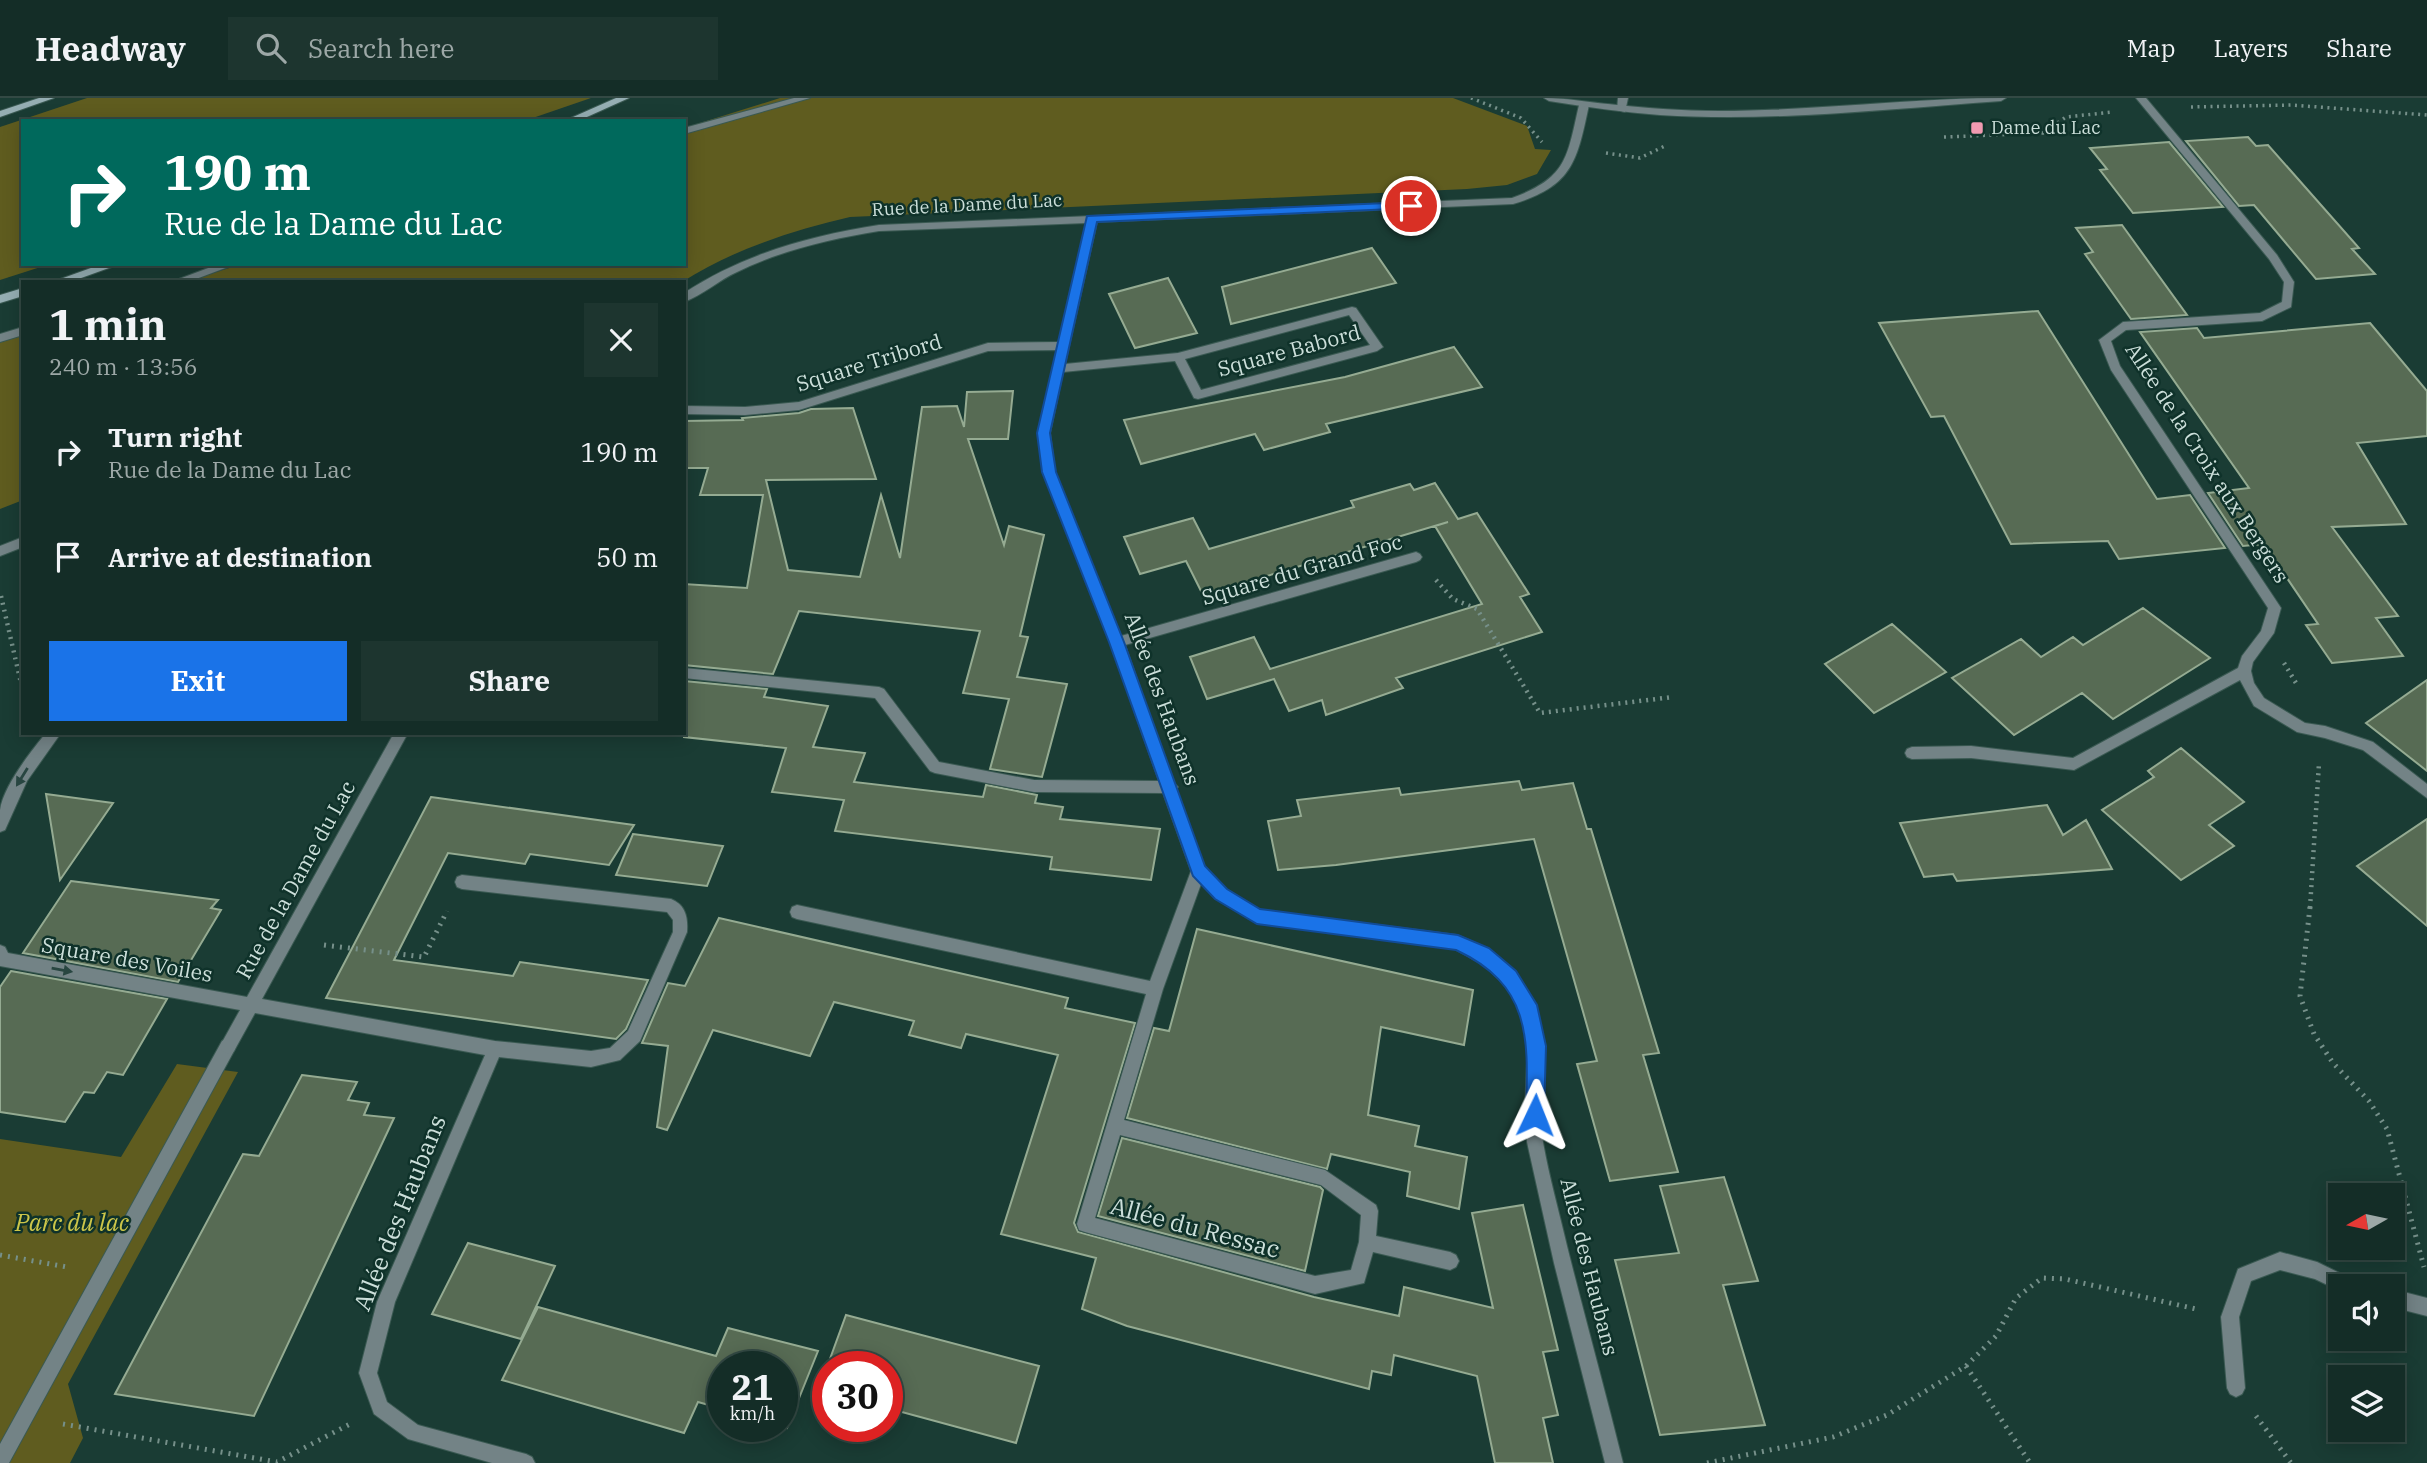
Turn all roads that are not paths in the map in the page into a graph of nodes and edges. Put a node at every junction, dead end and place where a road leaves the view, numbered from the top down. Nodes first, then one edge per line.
1 (50, 98) edge
2 (624, 98) edge
3 (805, 98) edge
4 (1549, 98) edge
5 (1623, 98) edge
6 (2001, 98) edge
7 (2141, 98) edge
8 (1584, 105) junction
9 (1622, 110) junction
10 (0, 114) edge
11 (574, 119) edge
12 (686, 130) edge
13 (1091, 219) junction
14 (109, 266) edge
15 (225, 266) edge
16 (63, 280) edge
17 (182, 280) edge
18 (21, 293) edge
19 (686, 297) edge
20 (0, 299) edge
21 (21, 332) edge
22 (0, 338) edge
23 (1063, 345) junction
24 (1178, 357) junction
25 (1058, 369) junction
26 (686, 410) edge
27 (21, 543) edge
28 (0, 551) edge
29 (1416, 557) road end
30 (1117, 642) junction
31 (2244, 671) junction
32 (686, 673) edge
33 (52, 735) edge
34 (400, 735) edge
35 (1912, 753) dead end
36 (1171, 787) junction
37 (2427, 792) edge
38 (0, 825) edge
39 (1198, 871) junction
40 (462, 882) road end
41 (797, 912) dead end
42 (0, 952) edge
43 (1155, 989) junction
44 (251, 1004) junction
45 (495, 1049) junction
46 (1113, 1125) junction
47 (1367, 1242) junction
48 (1450, 1261) dead end
49 (2328, 1276) edge
50 (2405, 1301) edge
51 (2427, 1307) edge
52 (2236, 1388) road end
53 (0, 1462) edge
54 (526, 1463) edge
55 (1614, 1463) edge

1 - 10 main road
2 - 11 main road
3 - 12 street
4 - 8 street
5 - 9 street
6 - 9 street
7 - 31 street, Allée de la Croix aux Bergers
8 - 9 street
8 - 13 street, Rue de la Dame du Lac
13 - 19 street, Rue de la Dame du Lac
13 - 23 street, Allée des Haubans
14 - 16 main road
15 - 17 street
18 - 20 main road
21 - 22 street
23 - 25 street, Allée des Haubans
23 - 26 street, Square Tribord
24 - 24 street, Square Babord
24 - 25 street, Square Babord
25 - 30 street, Allée des Haubans
27 - 28 street
29 - 30 street, Square du Grand Foc
30 - 36 street, Allée des Haubans
31 - 35 street
31 - 37 street
32 - 36 street
33 -> 38 street
34 - 44 street, Rue de la Dame du Lac
36 - 39 street, Allée des Haubans
39 - 43 street, Allée du Ressac
39 - 55 street, Allée des Haubans
40 - 45 street
41 - 43 street
42 -> 44 street, Square des Voiles
43 - 46 street, Allée du Ressac
44 - 45 street
44 - 53 street, Rue de la Dame du Lac
45 - 54 street, Allée des Haubans
46 - 47 street, Allée du Ressac
46 - 47 street, Allée du Ressac
47 - 48 street
49 - 52 street
50 - 51 street

